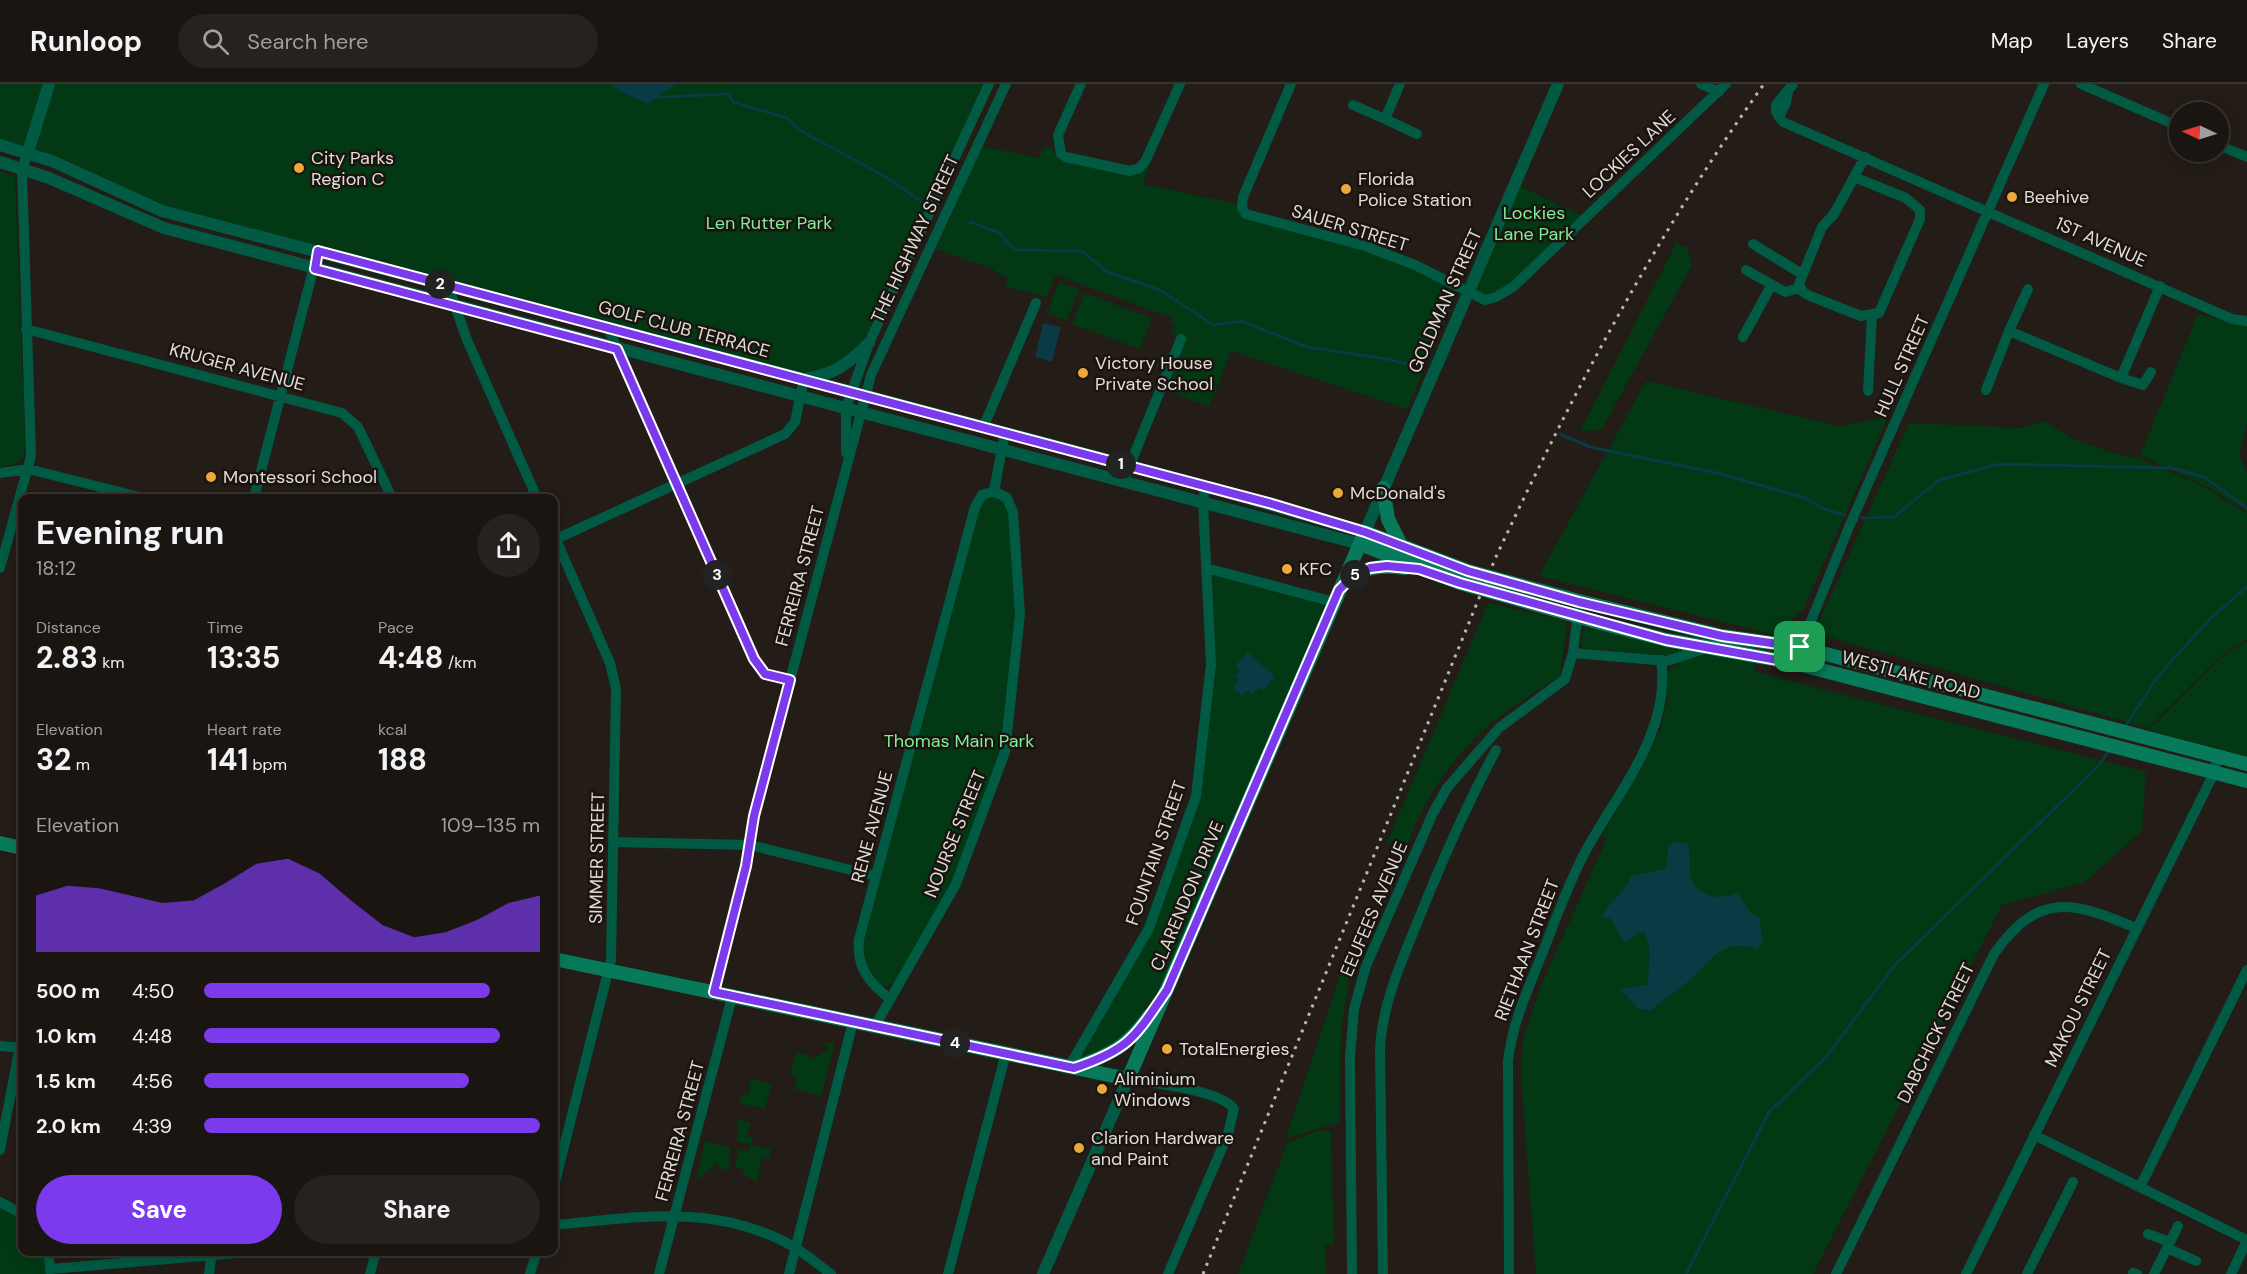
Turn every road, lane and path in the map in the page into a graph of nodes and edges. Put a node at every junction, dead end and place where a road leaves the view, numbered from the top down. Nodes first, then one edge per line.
1 (49, 84) edge
2 (989, 84) edge
3 (1006, 84) edge
4 (1082, 84) edge
5 (1180, 84) edge
6 (1291, 84) edge
7 (1400, 84) edge
8 (1558, 84) edge
9 (1701, 84) edge
10 (2081, 84) edge
11 (2042, 85) edge
12 (1723, 88) edge
13 (1790, 88) edge
14 (1353, 105) dead end
15 (1385, 119) junction
16 (2169, 123) edge
17 (1417, 134) dead end
18 (0, 145) edge
19 (2229, 150) edge
20 (28, 152) junction
21 (1865, 157) junction
22 (2247, 157) edge
23 (0, 162) edge
24 (22, 168) junction
25 (1854, 177) junction
26 (1988, 210) junction
27 (1753, 243) dead end
28 (318, 251) junction
29 (315, 269) junction
30 (1746, 270) dead end
31 (1802, 274) junction
32 (448, 286) junction
33 (1771, 286) junction
34 (2160, 286) junction
35 (1800, 288) junction
36 (2028, 289) dead end
37 (1468, 291) junction
38 (1036, 303) dead end
39 (455, 305) junction
40 (1872, 316) junction
41 (2247, 321) edge
42 (608, 328) junction
43 (27, 329) junction
44 (2009, 332) junction
45 (1743, 337) dead end
46 (1181, 339) dead end
47 (869, 343) junction
48 (617, 349) junction
49 (2151, 372) dead end
50 (2121, 378) junction
51 (804, 379) junction
52 (1986, 390) dead end
53 (1868, 391) dead end
54 (849, 392) junction
55 (865, 395) junction
56 (282, 396) junction
57 (800, 397) junction
58 (846, 408) junction
59 (861, 411) junction
60 (983, 428) junction
61 (1005, 433) junction
62 (1002, 449) junction
63 (1129, 466) junction
64 (28, 469) junction
65 (0, 473) edge
66 (1123, 482) junction
67 (676, 483) junction
68 (842, 483) junction
69 (1205, 486) junction
70 (1383, 488) junction
71 (994, 491) junction
72 (21, 494) edge
73 (128, 494) edge
74 (255, 494) edge
75 (390, 494) edge
76 (535, 494) edge
77 (1203, 502) junction
78 (18, 504) edge
79 (558, 536) edge
80 (1362, 538) junction
81 (1401, 545) junction
82 (558, 547) edge
83 (0, 568) edge
84 (1206, 568) junction
85 (1419, 569) junction
86 (1336, 596) junction
87 (1579, 602) junction
88 (1578, 616) junction
89 (1800, 647) junction
90 (1707, 648) junction
91 (1573, 653) junction
92 (1661, 660) junction
93 (1794, 663) junction
94 (790, 680) junction
95 (1496, 750) dead end
96 (2218, 756) junction
97 (2247, 764) edge
98 (2214, 773) junction
99 (2247, 782) edge
100 (613, 842) junction
101 (0, 843) edge
102 (750, 845) junction
103 (18, 847) edge
104 (875, 876) junction
105 (2136, 928) junction
106 (558, 960) edge
107 (609, 970) junction
108 (2247, 970) edge
109 (1167, 990) junction
110 (714, 992) junction
111 (732, 997) junction
112 (890, 999) junction
113 (854, 1022) junction
114 (874, 1026) junction
115 (0, 1046) edge
116 (18, 1048) edge
117 (1006, 1053) junction
118 (18, 1063) edge
119 (1072, 1068) junction
120 (1128, 1078) junction
121 (2034, 1135) junction
122 (0, 1150) edge
123 (558, 1170) edge
124 (2073, 1182) dead end
125 (2140, 1187) junction
126 (0, 1202) edge
127 (18, 1212) edge
128 (675, 1214) junction
129 (558, 1225) edge
130 (2178, 1226) dead end
131 (2148, 1234) dead end
132 (2247, 1241) edge
133 (2168, 1245) junction
134 (795, 1248) junction
135 (49, 1256) edge
136 (186, 1256) edge
137 (212, 1256) edge
138 (375, 1256) edge
139 (536, 1256) edge
140 (2196, 1261) dead end
141 (51, 1271) edge
142 (209, 1274) edge
143 (370, 1274) edge
144 (531, 1274) edge
145 (659, 1274) edge
146 (789, 1274) edge
147 (831, 1274) edge
148 (948, 1274) edge
149 (1043, 1274) edge
150 (1168, 1274) edge
151 (1352, 1274) edge
152 (1383, 1274) edge
153 (1509, 1274) edge
154 (1836, 1274) edge
155 (1966, 1274) edge
156 (2027, 1274) edge
157 (2154, 1274) edge
158 (2231, 1274) edge

1 - 20 street
2 - 47 street, THE HIGHWAY STREET
3 - 55 street, THE HIGHWAY STREET
4 - 5 street
6 - 37 street, SAUER STREET
7 - 15 street
8 - 37 street, GOLDMAN STREET
9 - 12 street
10 - 16 street
11 - 26 street, HULL STREET
12 - 37 street, LOCKIES LANE
13 - 21 street, 1ST AVENUE
14 - 15 street
15 - 17 street
18 - 20 street, GOLF CLUB TERRACE
19 - 22 street
20 - 24 street
20 - 28 street, GOLF CLUB TERRACE
21 - 25 street
21 - 26 street, 1ST AVENUE
23 - 24 street, GOLF CLUB TERRACE
24 - 29 street, GOLF CLUB TERRACE
24 - 43 street
25 - 31 street
25 - 40 street
26 - 34 street, 1ST AVENUE
26 - 89 street, HULL STREET
27 - 31 street
28 - 29 street
28 - 32 street, GOLF CLUB TERRACE
29 - 39 street, GOLF CLUB TERRACE
29 - 56 street
30 - 33 street
31 - 35 street
32 - 39 street
32 - 42 street, GOLF CLUB TERRACE
33 - 35 street
33 - 45 street
34 - 41 street, 1ST AVENUE
34 - 50 street
35 - 40 street
36 - 44 street
37 - 70 street, GOLDMAN STREET
38 - 60 street
39 - 48 street, GOLF CLUB TERRACE
39 - 76 street
40 - 53 street
42 - 48 street
42 - 51 street, GOLF CLUB TERRACE
43 - 56 street, KRUGER AVENUE
43 - 64 street
44 - 50 street
44 - 52 street
46 - 63 street
47 - 51 street
47 - 54 street, THE HIGHWAY STREET
48 - 57 street, GOLF CLUB TERRACE
48 - 67 street
49 - 50 street
51 - 54 street, GOLF CLUB TERRACE
51 - 57 street
54 - 55 street, GOLF CLUB TERRACE
54 - 58 street, THE HIGHWAY STREET
55 - 59 street, THE HIGHWAY STREET
55 - 60 street, GOLF CLUB TERRACE
56 - 74 street
56 - 75 street, KRUGER AVENUE
57 - 58 street, GOLF CLUB TERRACE
57 - 67 street
58 - 59 street, GOLF CLUB TERRACE
58 - 68 street, FERREIRA STREET
59 - 62 street, GOLF CLUB TERRACE
59 - 68 street, FERREIRA STREET
60 - 61 street, GOLF CLUB TERRACE
61 - 62 street
61 - 63 street, GOLF CLUB TERRACE
62 - 66 street, GOLF CLUB TERRACE
62 - 71 street
63 - 66 street
63 - 69 street, GOLF CLUB TERRACE
64 - 65 street
64 - 72 street
64 - 73 street
66 - 77 street, GOLF CLUB TERRACE
67 - 79 street
67 - 94 street
68 - 94 street, FERREIRA STREET
69 - 77 street, FOUNTAIN STREET
69 - 80 street, GOLF CLUB TERRACE
70 - 80 street, GOLDMAN STREET
70 - 81 main road
71 - 104 street, RENE AVENUE
71 - 112 street, NOURSE STREET
77 - 80 street, GOLF CLUB TERRACE
77 - 84 street, FOUNTAIN STREET
78 - 83 street
80 - 81 main road, WESTLAKE ROAD
80 - 85 main road, WESTLAKE ROAD
80 - 86 main road, CLARENDON DRIVE
81 - 87 main road, WESTLAKE ROAD
82 - 100 street, SIMMER STREET
84 - 86 street
84 - 119 street, FOUNTAIN STREET
85 - 86 main road
85 - 88 main road, WESTLAKE ROAD
86 - 109 main road, CLARENDON DRIVE
87 - 88 street, EEUFEES AVENUE
87 - 89 main road, WESTLAKE ROAD
88 - 90 main road, WESTLAKE ROAD
88 - 91 street, EEUFEES AVENUE
89 - 93 street, HULL STREET
89 - 96 main road, WESTLAKE ROAD
90 - 92 street
90 - 93 main road, WESTLAKE ROAD
91 - 92 street
91 - 151 street, EEUFEES AVENUE
92 - 153 street, RIETHAAN STREET
93 - 98 main road, WESTLAKE ROAD
94 - 102 street, FERREIRA STREET
95 - 152 street
96 - 97 main road, WESTLAKE ROAD
96 - 98 street, MAKOU STREET
98 - 99 main road, WESTLAKE ROAD
98 - 105 street, MAKOU STREET
100 - 102 street
100 - 107 street, SIMMER STREET
101 - 103 main road
102 - 104 street
102 - 110 street, FERREIRA STREET
104 - 112 street, RENE AVENUE
105 - 121 street, MAKOU STREET
105 - 154 street, DABCHICK STREET
106 - 107 main road
107 - 110 main road
107 - 123 street, SIMMER STREET
108 - 125 street
109 - 119 main road
109 - 120 main road, CLARENDON DRIVE
110 - 111 main road
111 - 113 main road
111 - 128 street, FERREIRA STREET
112 - 114 street, NOURSE STREET
113 - 114 main road
113 - 134 street
114 - 117 main road
115 - 116 street
117 - 119 main road
117 - 148 street
118 - 122 street
119 - 120 main road
120 - 149 street, CLARENDON DRIVE
120 - 150 street
121 - 125 street
121 - 155 street, MAKOU STREET
124 - 156 street
125 - 132 street
126 - 127 street
128 - 129 street
128 - 134 street
128 - 145 street, FERREIRA STREET
130 - 133 street
131 - 133 street
132 - 158 street
133 - 140 street
133 - 157 street
134 - 146 street
134 - 147 street
135 - 141 street
136 - 141 street
137 - 142 street
138 - 143 street
139 - 144 street

